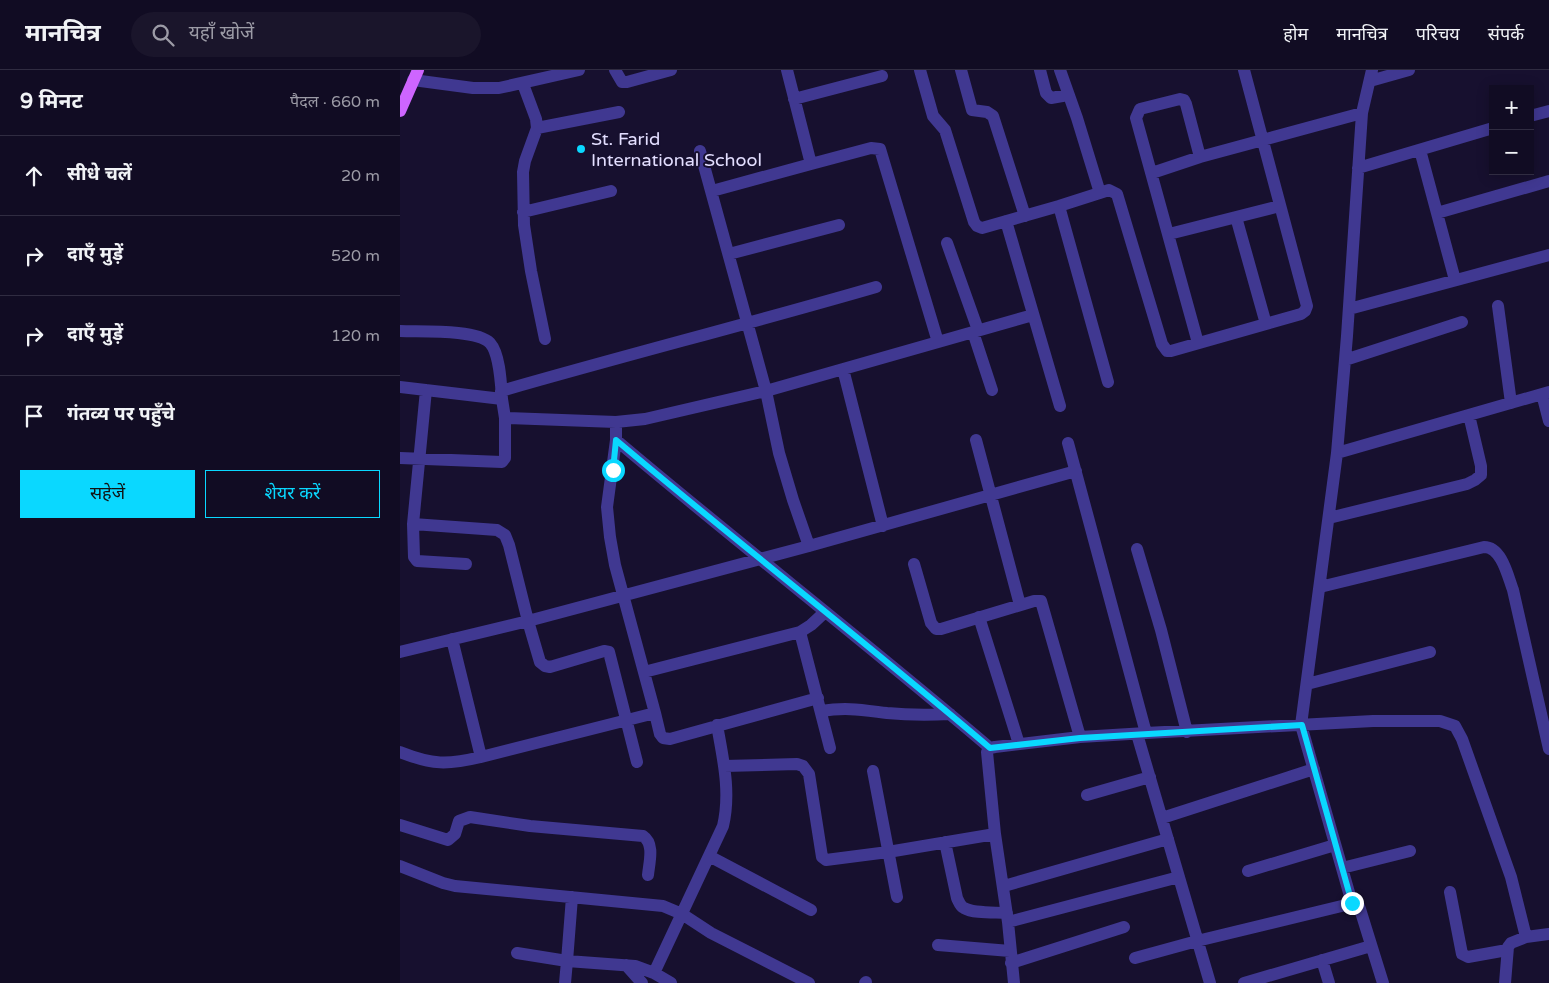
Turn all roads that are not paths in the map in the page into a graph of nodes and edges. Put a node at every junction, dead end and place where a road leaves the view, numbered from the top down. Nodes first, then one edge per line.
1 (579, 70) edge
2 (615, 70) edge
3 (671, 70) edge
4 (787, 70) edge
5 (920, 70) edge
6 (961, 70) edge
7 (1040, 70) edge
8 (1060, 70) edge
9 (1244, 70) edge
10 (1409, 70) edge
11 (415, 75) edge
12 (1371, 75) edge
13 (882, 76) dead end
14 (523, 84) junction
15 (1068, 95) junction
16 (794, 99) junction
17 (1549, 110) edge
18 (400, 111) edge
19 (619, 112) dead end
20 (1362, 113) junction
21 (1534, 115) edge
22 (537, 128) junction
23 (1489, 129) edge
24 (1262, 141) junction
25 (1420, 150) junction
26 (700, 151) dead end
27 (1200, 157) junction
28 (811, 164) junction
29 (1358, 168) junction
30 (1152, 172) junction
31 (1549, 181) edge
32 (611, 191) dead end
33 (712, 191) junction
34 (1100, 193) junction
35 (1059, 206) junction
36 (1280, 206) junction
37 (523, 212) junction
38 (1437, 213) junction
39 (1024, 216) junction
40 (1236, 217) junction
41 (1006, 221) junction
42 (839, 225) dead end
43 (1169, 234) junction
44 (947, 243) dead end
45 (729, 254) junction
46 (1549, 255) edge
47 (1455, 280) junction
48 (876, 287) dead end
49 (1498, 306) dead end
50 (1349, 309) junction
51 (1033, 315) junction
52 (1462, 322) dead end
53 (747, 324) junction
54 (1266, 324) junction
55 (975, 331) junction
56 (400, 332) edge
57 (545, 339) dead end
58 (938, 342) junction
59 (1198, 342) junction
60 (1345, 360) junction
61 (843, 370) junction
62 (1108, 382) dead end
63 (400, 387) edge
64 (426, 390) junction
65 (992, 390) dead end
66 (766, 391) junction
67 (1545, 393) edge
68 (502, 395) junction
69 (1511, 403) junction
70 (1060, 406) dead end
71 (1469, 415) junction
72 (505, 418) junction
73 (1549, 420) edge
74 (616, 422) junction
75 (616, 440) junction
76 (976, 440) dead end
77 (1068, 443) dead end
78 (1336, 453) junction
79 (400, 458) edge
80 (420, 459) junction
81 (1076, 471) junction
82 (990, 495) junction
83 (1329, 518) junction
84 (413, 524) junction
85 (883, 526) junction
86 (809, 546) junction
87 (1137, 549) dead end
88 (761, 559) junction
89 (466, 564) dead end
90 (914, 564) dead end
91 (1320, 588) junction
92 (624, 596) junction
93 (1020, 605) junction
94 (825, 612) junction
95 (979, 618) junction
96 (528, 621) junction
97 (800, 632) junction
98 (452, 639) junction
99 (400, 652) edge
100 (1430, 652) dead end
101 (644, 672) junction
102 (1307, 684) junction
103 (820, 704) junction
104 (655, 714) junction
105 (950, 714) junction
106 (627, 722) junction
107 (1302, 725) junction
108 (717, 726) junction
109 (1187, 732) junction
110 (1142, 734) junction
111 (1080, 738) junction
112 (1018, 744) junction
113 (830, 748) dead end
114 (990, 748) junction
115 (1549, 749) edge
116 (400, 752) edge
117 (482, 757) junction
118 (637, 762) dead end
119 (724, 766) junction
120 (1314, 769) junction
121 (873, 770) dead end
122 (1150, 777) junction
123 (1087, 795) dead end
124 (1162, 818) junction
125 (400, 825) edge
126 (995, 834) junction
127 (1168, 839) junction
128 (945, 842) junction
129 (1335, 845) junction
130 (1410, 850) dead end
131 (888, 852) junction
132 (709, 856) junction
133 (400, 866) edge
134 (1342, 868) junction
135 (1248, 871) dead end
136 (648, 875) dead end
137 (1179, 877) junction
138 (1004, 886) junction
139 (1450, 892) dead end
140 (572, 897) junction
141 (897, 897) dead end
142 (1352, 903) junction
143 (811, 910) dead end
144 (682, 914) junction
145 (1008, 917) junction
146 (1124, 927) dead end
147 (1549, 934) edge
148 (1526, 937) junction
149 (1197, 941) junction
150 (938, 945) dead end
151 (1371, 946) junction
152 (1507, 950) junction
153 (517, 953) dead end
154 (1011, 957) junction
155 (1135, 958) dead end
156 (1322, 960) junction
157 (567, 962) junction
158 (626, 965) junction
159 (654, 973) junction
160 (565, 983) edge
161 (642, 983) edge
162 (671, 983) edge
163 (809, 983) edge
164 (1014, 983) edge
165 (1210, 983) edge
166 (1244, 983) edge
167 (1329, 983) edge
168 (1382, 983) edge
169 (1505, 983) edge

1 - 14 street
2 - 3 street
4 - 16 street
5 - 41 street
6 - 39 street
7 - 15 street
8 - 15 street
9 - 24 street
10 - 12 street
11 - 14 street
11 - 18 main road
12 - 20 street
13 - 16 street
14 - 22 street
15 - 34 street
16 - 28 street
17 - 21 street
19 - 22 street
20 - 24 street
20 - 29 street
22 - 37 street
23 - 25 street
24 - 27 street
24 - 36 street
25 - 29 street
25 - 38 street
26 - 33 street
27 - 30 street
27 - 30 street
28 - 33 street
28 - 58 street
29 - 50 street
30 - 43 street
31 - 38 street
32 - 37 street
33 - 45 street
34 - 35 street
34 - 59 street
35 - 39 street
35 - 62 street
36 - 40 street
36 - 54 street
37 - 57 street
38 - 47 street
39 - 41 street
40 - 43 street
40 - 54 street
41 - 51 street
42 - 45 street
43 - 59 street
44 - 55 street
45 - 53 street
46 - 47 street
47 - 50 street
48 - 53 street
49 - 69 street
50 - 60 street
51 - 55 street
51 - 70 street
52 - 60 street
53 - 66 street
53 - 68 street
54 - 59 street
55 - 58 street
55 - 65 street
56 - 68 street
58 - 61 street
60 - 78 street
61 - 66 street
61 - 85 street
63 - 64 street
64 - 68 street
64 - 80 street
66 - 74 street
66 - 86 street
67 - 69 street
67 - 73 street
68 - 72 street
69 - 71 street
71 - 78 street
71 - 83 street
72 - 74 street
72 - 80 street
74 - 75 street
75 - 88 street
75 - 92 street
76 - 82 street
77 - 81 street
78 - 83 street
79 - 80 street
80 - 84 street
81 - 82 street
81 - 110 street
82 - 85 street
82 - 93 street
83 - 91 street
84 - 89 street
84 - 96 street
85 - 86 street
86 - 88 street
87 - 109 street
88 - 92 street
88 - 94 street
90 - 95 street
91 - 102 street
91 - 115 street
92 - 96 street
92 - 101 street
93 - 95 street
93 - 111 street
94 - 97 street
94 - 105 street
95 - 112 street
96 - 98 street
96 - 106 street
97 - 101 street
97 - 103 street
98 - 99 street
98 - 117 street
100 - 102 street
101 - 104 street
102 - 107 street
103 - 105 street
103 - 108 street
103 - 113 street
104 - 106 street
104 - 108 street
105 - 114 street
106 - 117 street
106 - 118 street
107 - 109 street
107 - 120 street
107 - 148 street
108 - 119 street
109 - 110 street
110 - 111 street
110 - 122 street
111 - 112 street
112 - 114 street
114 - 126 street
116 - 117 street
119 - 131 street
119 - 132 street
120 - 124 street
120 - 129 street
121 - 131 street
122 - 123 street
122 - 124 street
124 - 127 street
125 - 136 street
126 - 128 street
126 - 138 street
127 - 137 street
127 - 138 street
128 - 131 street
128 - 145 street
129 - 134 street
129 - 135 street
130 - 134 street
131 - 141 street
132 - 143 street
132 - 144 street
133 - 140 street
134 - 142 street
137 - 145 street
137 - 149 street
138 - 145 street
139 - 152 street
140 - 144 street
140 - 157 street
142 - 149 street
142 - 151 street
144 - 159 street
144 - 163 street
145 - 154 street
146 - 154 street
147 - 148 street
148 - 152 street
149 - 155 street
149 - 165 street
150 - 154 street
151 - 156 street
151 - 168 street
152 - 169 street
153 - 157 street
154 - 164 street
156 - 166 street
156 - 167 street
157 - 158 street
157 - 160 street
158 - 159 street
158 - 161 street
159 - 162 street

